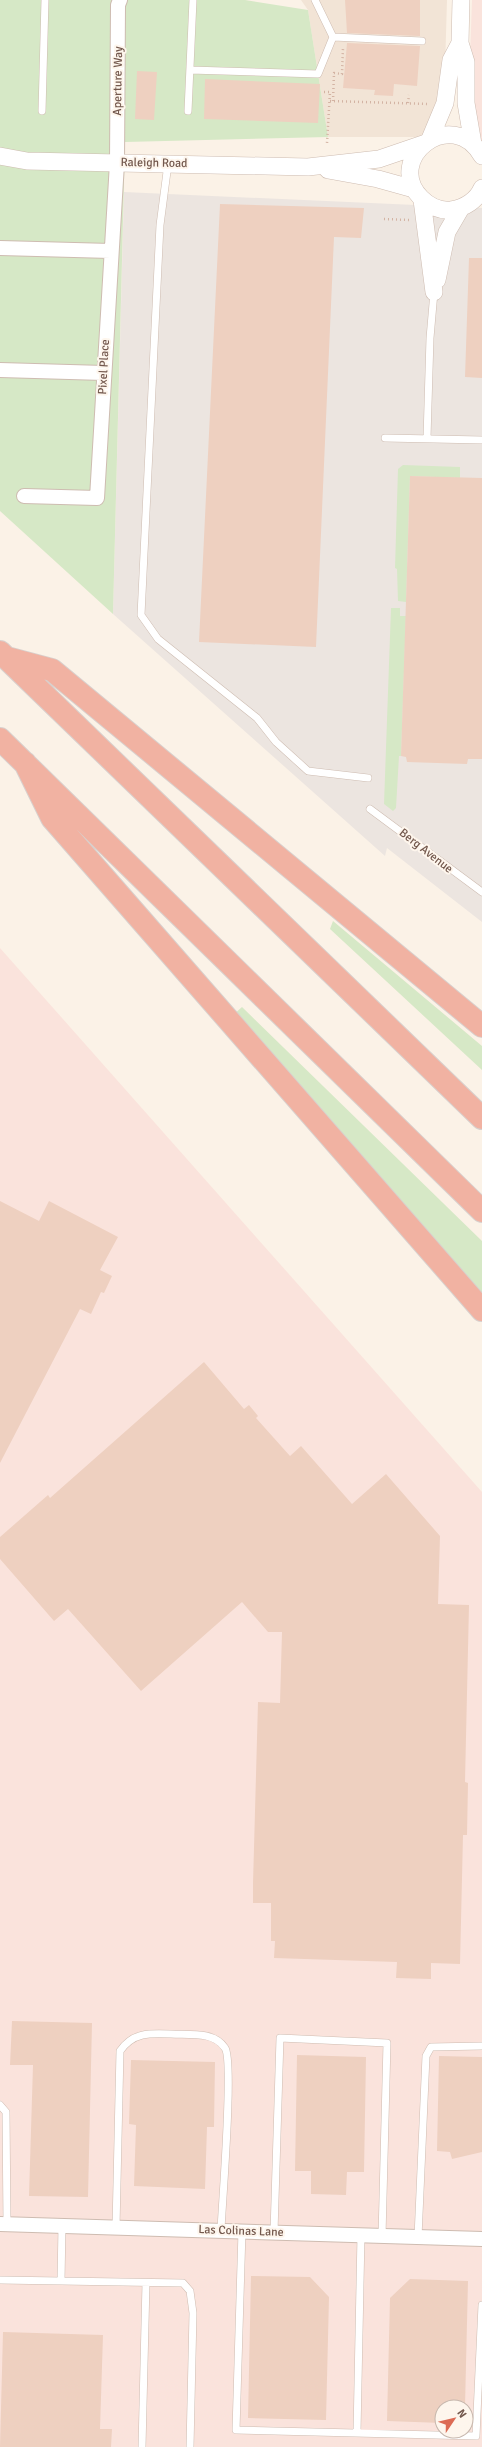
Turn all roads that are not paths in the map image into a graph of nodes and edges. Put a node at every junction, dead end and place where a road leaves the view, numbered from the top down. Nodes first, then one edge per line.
1 (45, 0) edge
2 (120, 0) edge
3 (193, 0) edge
4 (315, 0) edge
5 (461, 0) edge
6 (332, 37) junction
7 (422, 41) dead end
8 (460, 43) junction
9 (190, 70) junction
10 (188, 111) dead end
11 (42, 112) dead end
12 (426, 141) junction
13 (479, 150) edge
14 (0, 156) edge
15 (117, 162) junction
16 (168, 164) junction
17 (308, 166) junction
18 (418, 194) junction
19 (475, 198) edge
20 (0, 248) edge
21 (111, 251) junction
22 (434, 292) junction
23 (0, 370) edge
24 (104, 373) junction
25 (385, 438) dead end
26 (426, 438) junction
27 (482, 440) edge
28 (24, 496) dead end
29 (3, 655) edge
30 (0, 739) edge
31 (25, 763) junction
32 (368, 778) dead end
33 (370, 809) dead end
34 (482, 892) edge
35 (482, 1026) edge
36 (482, 1118) edge
37 (482, 1211) edge
38 (482, 1310) edge
39 (482, 2046) edge
40 (0, 2105) edge
41 (4, 2224) edge
42 (62, 2226) junction
43 (116, 2227) junction
44 (221, 2230) junction
45 (242, 2231) junction
46 (274, 2232) junction
47 (361, 2235) junction
48 (382, 2236) junction
49 (418, 2237) junction
50 (482, 2239) edge
51 (0, 2280) edge
52 (61, 2281) junction
53 (146, 2283) junction
54 (482, 2305) edge
55 (357, 2433) junction
56 (142, 2447) edge
57 (190, 2447) edge

1 - 11 lane
2 - 15 street, Aperture Way
3 - 9 lane
4 - 6 lane
5 - 8 street
6 - 7 lane
6 - 9 lane
8 - 12 street
8 - 13 street
9 - 10 lane
12 - 13 street, Raleigh Road
12 - 17 street, Raleigh Road
12 - 18 street
14 - 15 street, Raleigh Road
15 - 16 street, Raleigh Road
15 - 21 street, Pixel Place
16 - 17 street, Raleigh Road
16 - 32 lane
17 - 18 street, Raleigh Road
18 - 19 street, Raleigh Road
18 - 22 street
19 - 22 street
20 - 21 street
21 - 24 street, Pixel Place
22 - 26 lane
23 - 24 street
24 - 28 street, Pixel Place
25 - 26 lane
26 - 27 lane
29 - 35 highway
29 - 36 highway
30 - 31 highway
31 - 37 highway
31 - 38 highway
33 - 34 lane, Berg Avenue
39 - 49 lane
40 - 41 lane
41 - 42 street, Las Colinas Lane
42 - 43 street, Las Colinas Lane
42 - 52 lane
43 - 44 street, Las Colinas Lane
43 - 44 lane
44 - 45 street, Las Colinas Lane
45 - 46 street, Las Colinas Lane
45 - 55 lane
46 - 47 street, Las Colinas Lane
46 - 48 lane
47 - 48 street, Las Colinas Lane
47 - 55 lane
48 - 49 street, Las Colinas Lane
49 - 50 street, Las Colinas Lane
51 - 52 lane
52 - 53 lane
53 - 56 lane
53 - 57 lane
54 - 55 lane

